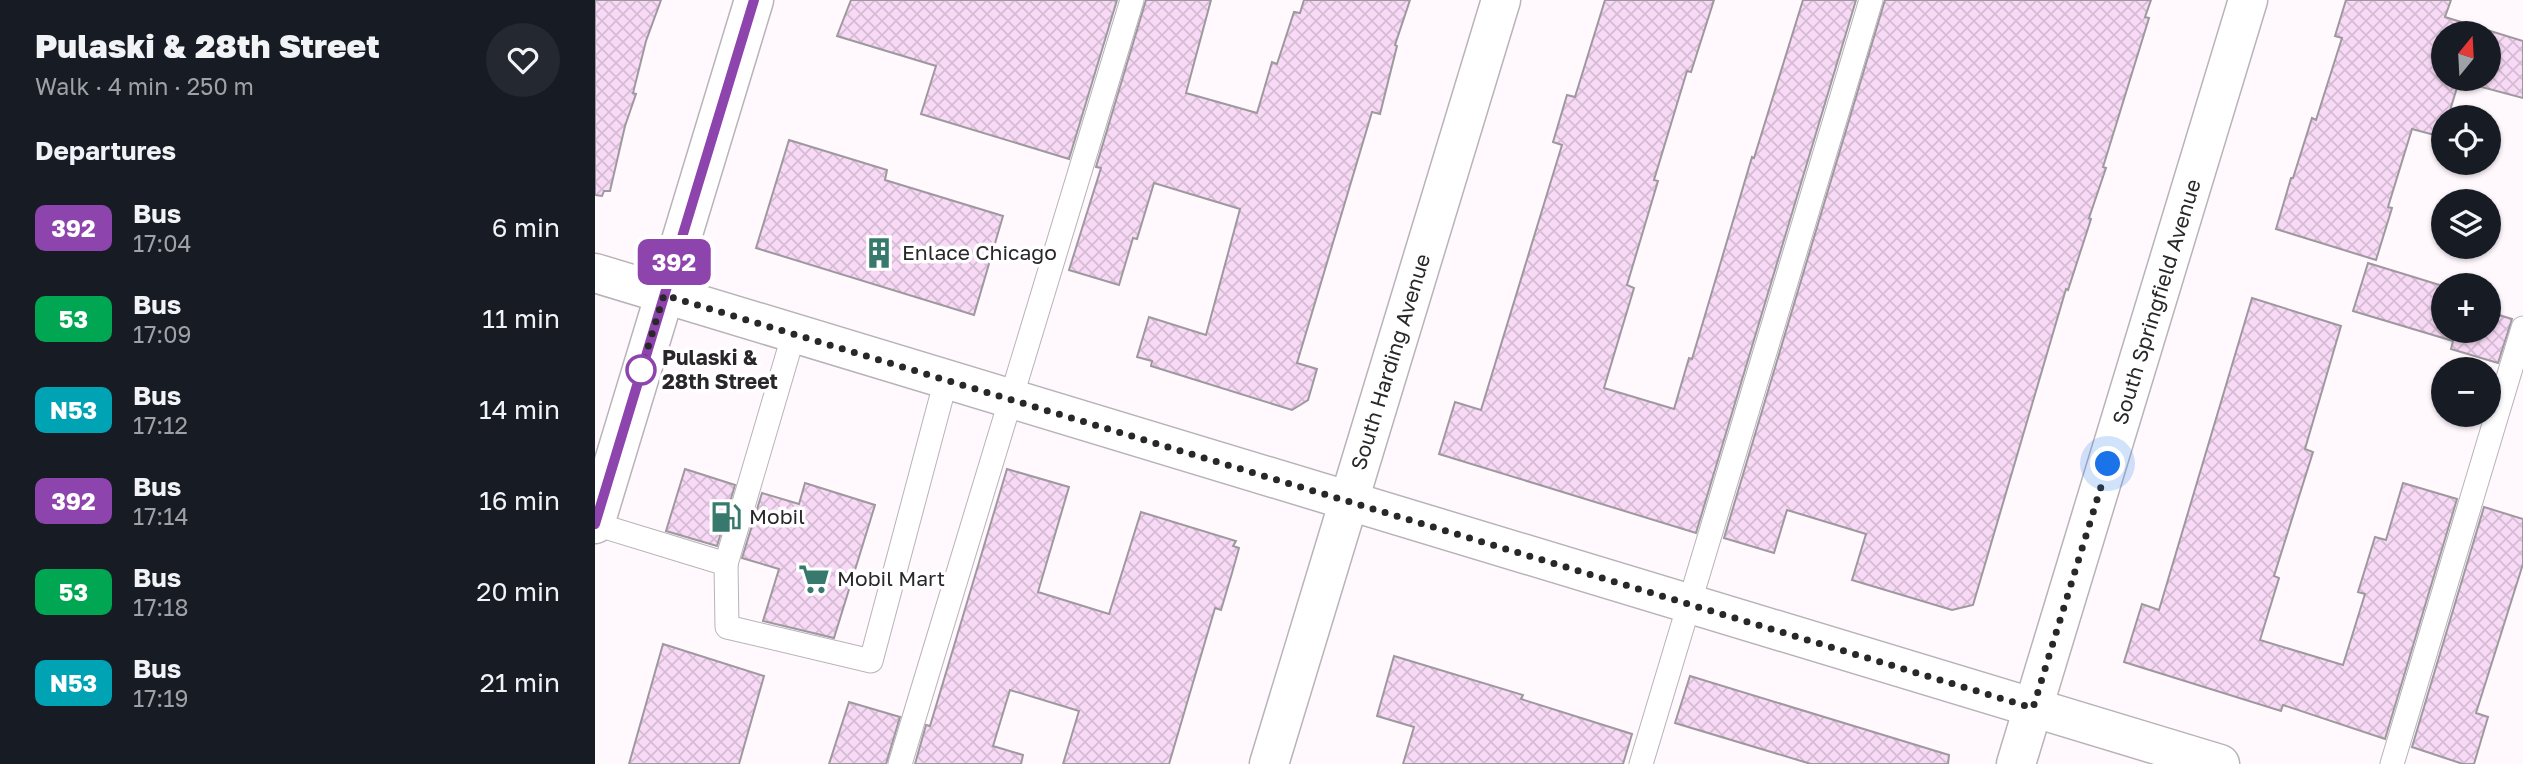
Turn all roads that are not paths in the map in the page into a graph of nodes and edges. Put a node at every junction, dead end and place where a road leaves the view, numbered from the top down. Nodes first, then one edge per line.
1 (754, 0) edge
2 (1132, 0) edge
3 (1501, 0) edge
4 (1871, 0) edge
5 (2248, 0) edge
6 (595, 273) edge
7 (664, 295) junction
8 (2523, 328) edge
9 (794, 334) junction
10 (946, 380) junction
11 (1011, 399) junction
12 (1349, 502) junction
13 (595, 524) edge
14 (726, 564) junction
15 (1689, 604) junction
16 (2033, 708) junction
17 (900, 764) edge
18 (1269, 764) edge
19 (1640, 764) edge
20 (2016, 764) edge
21 (2220, 764) edge
22 (2392, 764) edge

1 - 7 street
2 - 11 lane
3 - 12 street, South Harding Avenue
4 - 15 lane
5 - 16 street, South Springfield Avenue
6 - 7 street
7 - 9 street
7 - 13 street
8 - 22 lane
9 - 10 street
9 - 14 lane
10 - 11 street
10 - 14 lane
11 - 12 street
11 - 17 lane
12 - 15 street
12 - 18 street, South Harding Avenue
13 - 14 lane
15 - 16 street
15 - 19 lane
16 - 20 street, South Springfield Avenue
16 - 21 street

